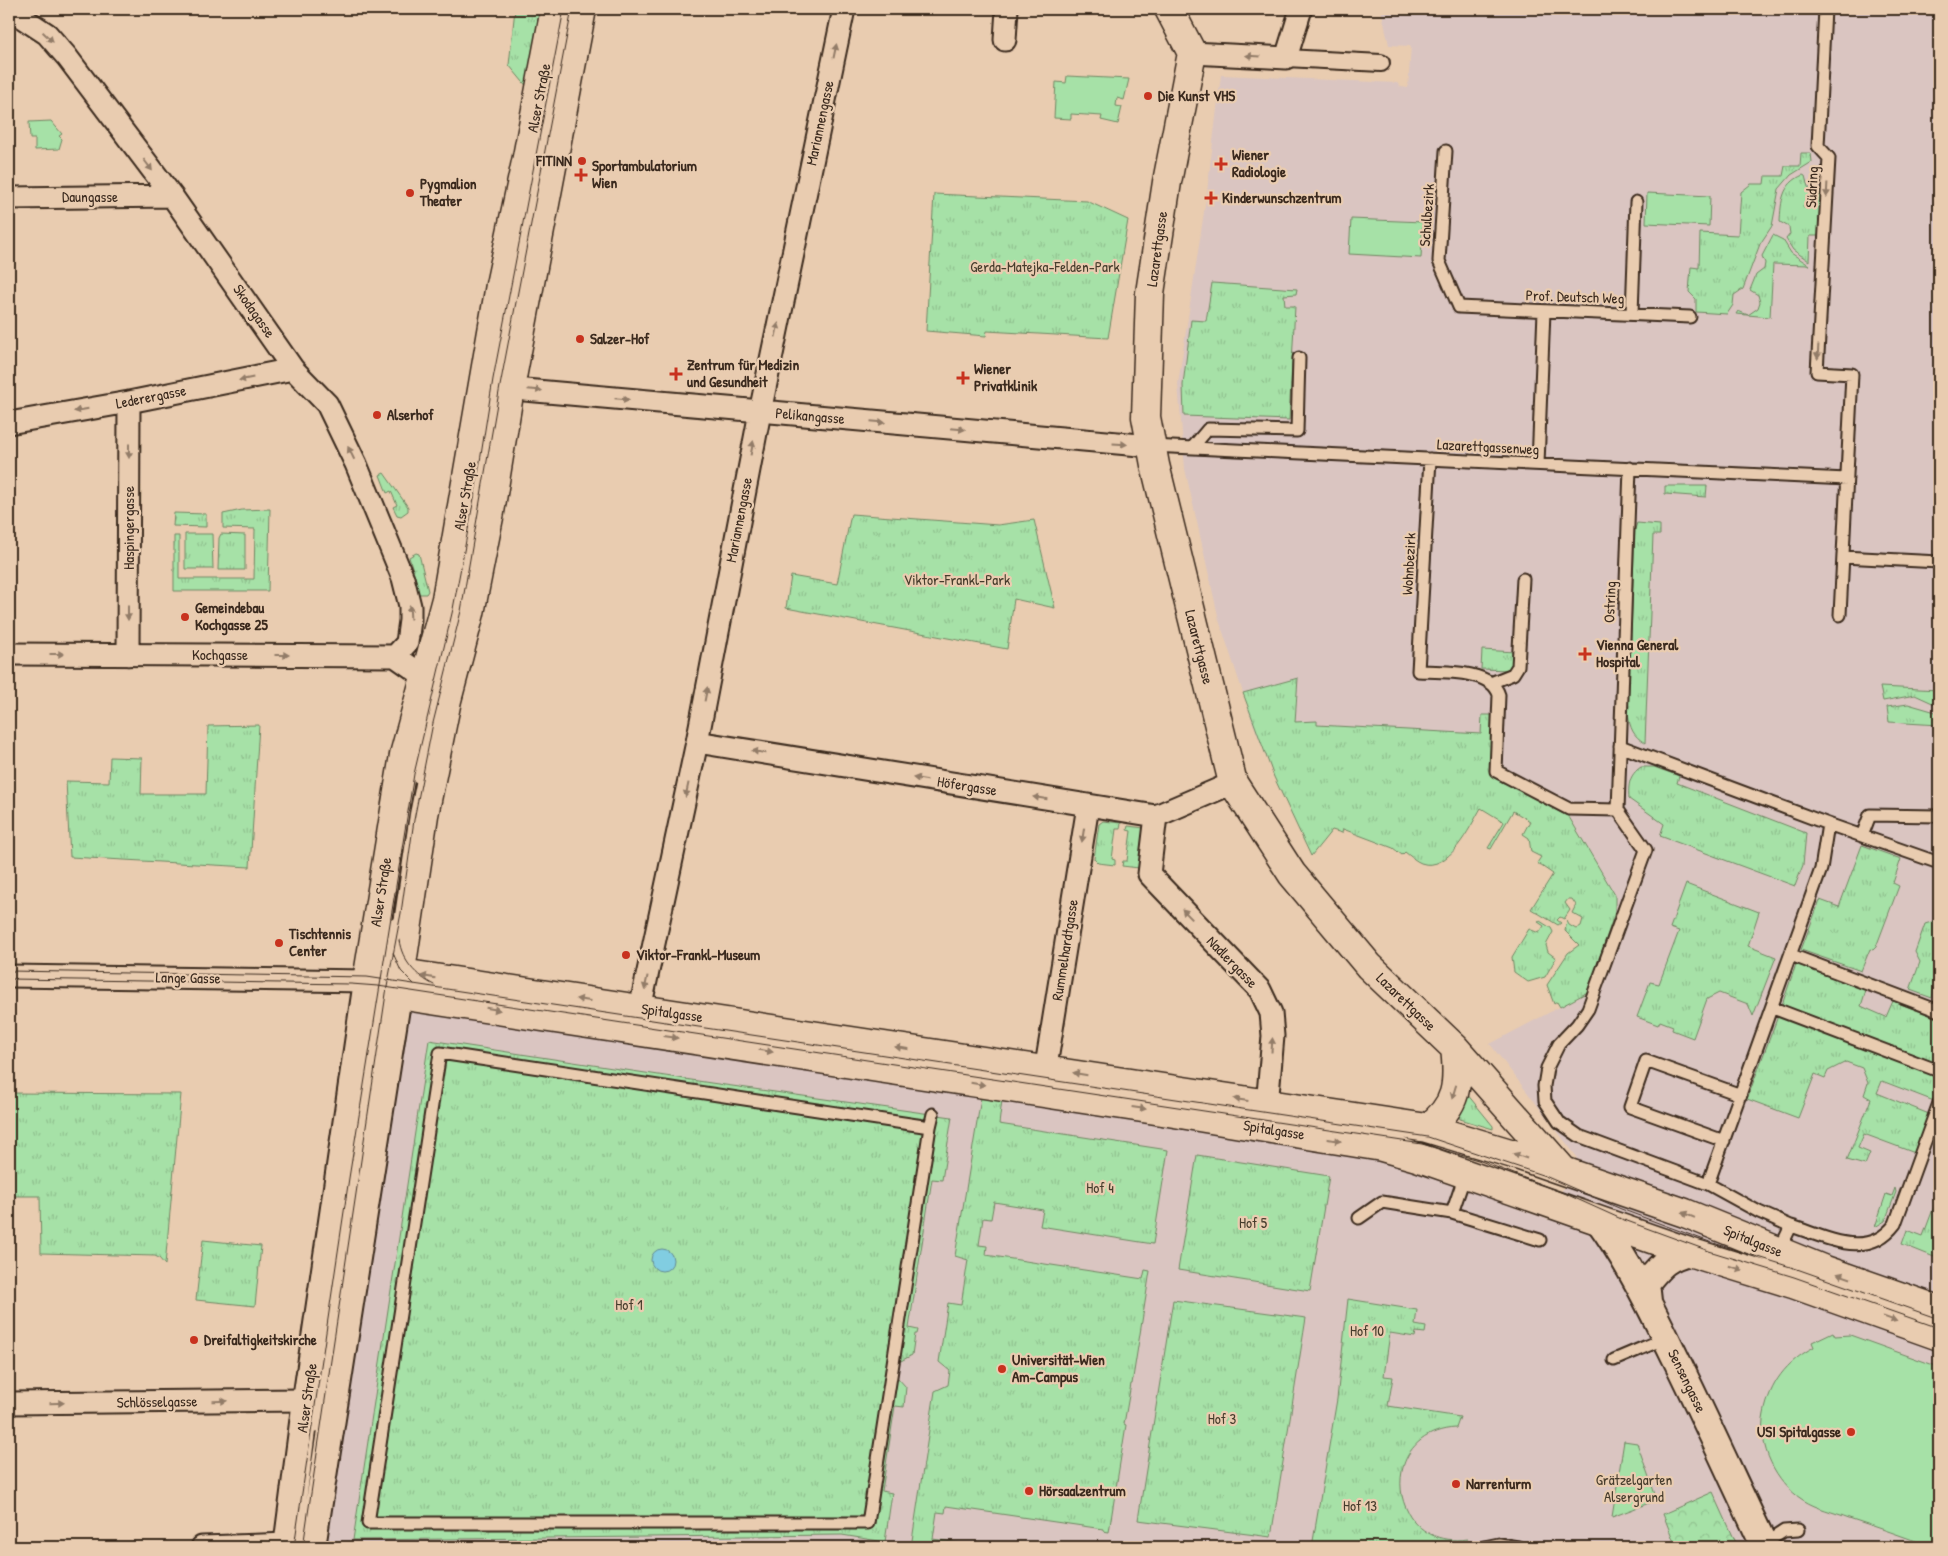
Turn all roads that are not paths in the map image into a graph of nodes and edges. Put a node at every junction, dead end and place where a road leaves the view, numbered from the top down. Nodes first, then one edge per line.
1 (9, 9) edge
2 (555, 9) edge
3 (582, 9) edge
4 (844, 9) edge
5 (1007, 9) edge
6 (1169, 9) edge
7 (1301, 9) edge
8 (1825, 9) edge
9 (1005, 40) dead end
10 (1192, 53) junction
11 (1286, 58) junction
12 (1381, 63) dead end
13 (1446, 151) dead end
14 (533, 194) dead end
15 (172, 196) junction
16 (9, 198) edge
17 (1636, 202) dead end
18 (1459, 307) joint
19 (1544, 311) junction
20 (1632, 314) junction
21 (1690, 317) dead end
22 (1299, 358) dead end
23 (293, 369) junction
24 (498, 376) junction
25 (129, 402) junction
26 (760, 412) junction
27 (9, 423) edge
28 (1151, 446) junction
29 (1192, 448) junction
30 (1430, 459) junction
31 (1538, 464) junction
32 (1630, 468) junction
33 (1847, 478) junction
34 (1843, 557) junction
35 (466, 561) dead end
36 (1939, 562) edge
37 (1523, 579) dead end
38 (1840, 615) dead end
39 (9, 654) edge
40 (128, 655) junction
41 (395, 656) junction
42 (425, 677) junction
43 (1493, 682) junction
44 (433, 708) dead end
45 (697, 742) junction
46 (1620, 746) junction
47 (1233, 783) junction
48 (416, 788) dead end
49 (1088, 806) junction
50 (1618, 810) junction
51 (1156, 816) junction
52 (1939, 816) edge
53 (1828, 824) junction
54 (1862, 836) junction
55 (1939, 863) edge
56 (398, 909) dead end
57 (1791, 954) junction
58 (9, 976) edge
59 (387, 983) junction
60 (1773, 1008) junction
61 (1939, 1011) edge
62 (638, 1020) junction
63 (1455, 1048) junction
64 (1939, 1071) edge
65 (1044, 1081) junction
66 (1741, 1095) junction
67 (1939, 1103) edge
68 (932, 1114) dead end
69 (1266, 1116) junction
70 (930, 1127) junction
71 (1427, 1128) junction
72 (1724, 1141) junction
73 (1566, 1173) junction
74 (1465, 1175) junction
75 (1708, 1184) junction
76 (1452, 1213) junction
77 (1359, 1218) dead end
78 (1599, 1221) junction
79 (1792, 1226) junction
80 (1540, 1240) dead end
81 (1689, 1252) junction
82 (1779, 1252) junction
83 (1648, 1302) junction
84 (1939, 1310) edge
85 (1939, 1336) edge
86 (1666, 1338) junction
87 (1614, 1360) dead end
88 (306, 1400) junction
89 (9, 1403) edge
90 (314, 1437) dead end
91 (311, 1456) dead end
92 (1798, 1530) dead end
93 (296, 1546) edge
94 (1765, 1546) edge
95 (202, 1547) edge
96 (1484, 1547) edge
97 (1518, 1547) edge

1 -> 15 street, Skodagasse
2 - 24 main road, Alser Straße
3 - 24 main road, Alser Straße
26 -> 4 street, Mariannengasse
5 - 9 street
6 - 10 main road
7 - 11 street
8 -> 33 lane, Südring
11 -> 10 street
10 - 28 main road, Lazarettgasse
11 - 12 street
13 - 18 lane, Schulbezirk
14 - 24 lane
15 - 16 street, Daungasse
15 - 23 street, Skodagasse
17 - 20 lane
18 - 19 lane, Prof. Deutsch Weg
19 - 20 lane, Prof. Deutsch Weg
19 - 31 lane
20 - 21 lane, Prof. Deutsch Weg
22 - 29 lane
23 -> 25 street, Lederergasse
41 -> 23 street, Skodagasse
24 -> 26 street, Pelikangasse
24 - 35 lane
24 - 42 main road, Alser Straße
24 - 59 main road, Alser Straße
25 -> 27 street, Lederergasse
25 -> 40 street, Haspingergasse
26 -> 28 street, Pelikangasse
45 -> 26 street, Mariannengasse
28 - 29 lane, Lazarettgassenweg
28 - 47 main road, Lazarettgasse
29 - 30 lane, Lazarettgassenweg
30 - 31 lane, Lazarettgassenweg
30 - 43 lane, Wohnbezirk
31 - 32 lane, Lazarettgassenweg
32 - 33 lane, Lazarettgassenweg
32 - 46 lane, Ostring
33 - 34 lane
34 - 36 lane
34 - 38 lane
37 - 43 lane
39 -> 40 street, Kochgasse
40 -> 41 street, Kochgasse
41 - 42 street
42 - 59 main road, Alser Straße
43 - 50 lane
44 - 48 lane
49 -> 45 street, Höfergasse
45 -> 62 street, Mariannengasse
46 - 50 lane, Ostring
46 - 53 lane
47 - 51 street
47 - 63 main road, Lazarettgasse
49 - 51 street, Höfergasse
49 -> 65 street, Rummelhardtgasse
50 - 75 lane
69 -> 51 street, Nadlergasse
52 - 54 lane
53 - 54 lane
53 - 57 lane
54 - 55 lane
56 - 59 lane
57 - 60 lane
57 - 61 lane
58 - 59 street, Lange Gasse
59 - 62 main road, Spitalgasse
59 - 88 street, Alser Straße
59 - 90 lane
59 - 93 street, Alser Straße
60 - 64 lane
60 - 66 lane
62 - 65 main road, Spitalgasse
63 -> 71 main road
63 - 73 main road, Lazarettgasse
65 - 69 main road, Spitalgasse
66 - 72 lane
66 - 72 lane
67 - 79 lane
68 - 70 lane
69 - 71 main road, Spitalgasse
69 -> 74 main road, Spitalgasse
70 - 70 lane
73 -> 71 main road, Spitalgasse
72 - 75 lane
73 - 78 main road
82 -> 73 main road, Spitalgasse
74 - 76 lane
74 - 78 main road, Spitalgasse
75 - 79 lane
76 - 77 lane
76 - 80 lane
78 - 81 main road, Spitalgasse
78 - 83 street, Sensengasse
79 - 82 lane
81 - 83 street
81 -> 85 main road, Spitalgasse
84 -> 82 main road, Spitalgasse
83 - 86 street, Sensengasse
86 - 87 lane
86 - 94 street, Sensengasse
89 -> 88 street, Schlösselgasse
88 - 93 street, Alser Straße
91 - 93 lane
92 - 94 lane
93 - 95 street
96 - 97 lane

